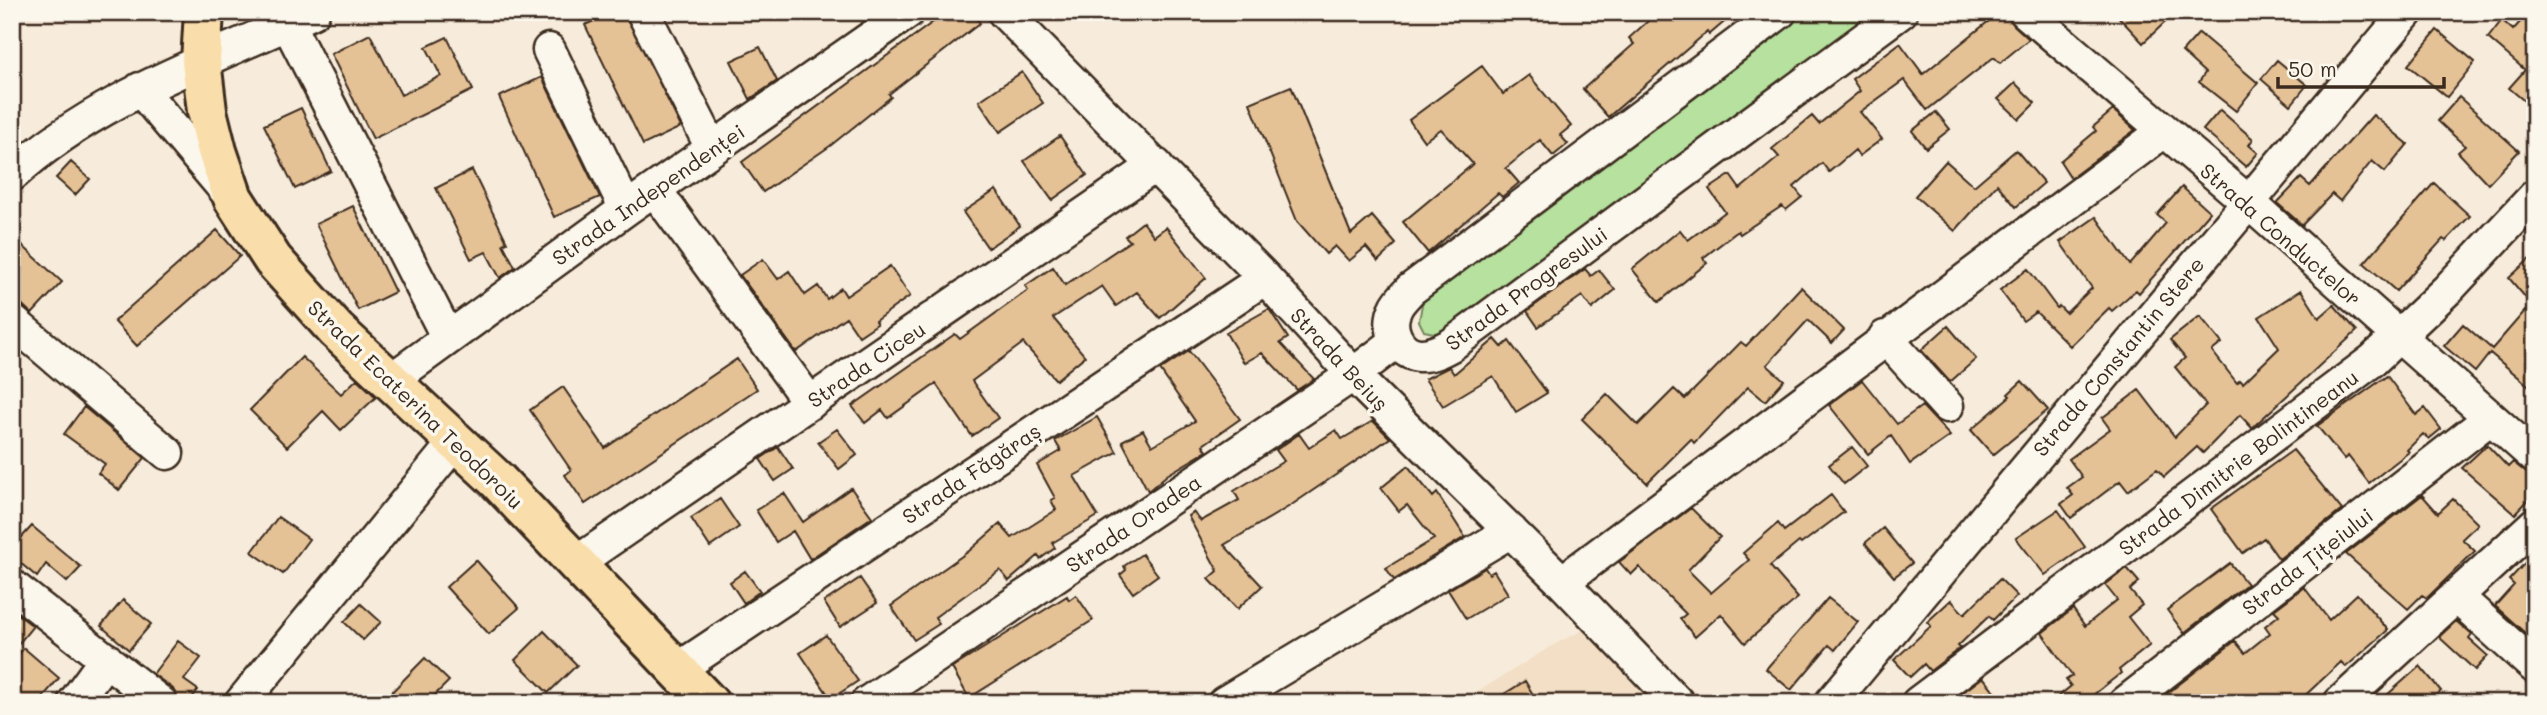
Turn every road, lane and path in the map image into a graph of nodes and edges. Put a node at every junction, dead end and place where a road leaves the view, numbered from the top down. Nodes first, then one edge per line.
1 (204, 12) edge
2 (643, 12) edge
3 (908, 12) edge
4 (1004, 12) edge
5 (1780, 12) edge
6 (1901, 12) edge
7 (2407, 12) edge
8 (2031, 14) edge
9 (301, 18) edge
10 (549, 50) dead end
11 (201, 61) junction
12 (140, 89) junction
13 (2164, 131) junction
14 (712, 148) junction
15 (1156, 165) junction
16 (12, 175) edge
17 (655, 190) junction
18 (2535, 196) edge
19 (233, 198) junction
20 (2246, 201) junction
21 (626, 209) junction
22 (1265, 278) junction
23 (12, 321) edge
24 (1885, 337) junction
25 (2398, 337) junction
26 (448, 338) junction
27 (1397, 341) junction
28 (1354, 374) junction
29 (391, 380) junction
30 (810, 403) junction
31 (1947, 406) dead end
32 (2490, 419) junction
33 (456, 441) junction
34 (167, 453) dead end
35 (2535, 457) edge
36 (2535, 524) edge
37 (1511, 531) junction
38 (576, 563) junction
39 (1562, 582) junction
40 (12, 586) edge
41 (2456, 596) junction
42 (106, 659) junction
43 (2535, 667) edge
44 (678, 669) junction
45 (74, 703) edge
46 (161, 703) edge
47 (241, 703) edge
48 (709, 703) edge
49 (867, 703) edge
50 (1224, 703) edge
51 (1678, 703) edge
52 (1831, 703) edge
53 (1918, 703) edge
54 (2125, 703) edge
55 (2340, 703) edge

1 - 11 main road, Strada Ecaterina Teodoroiu
2 - 14 street
3 - 14 street, Strada Independenței
4 - 15 street, Strada Beiuș
5 - 27 street
6 - 27 street, Strada Progresului
7 - 20 street, Strada Constantin Stere
8 - 13 street, Strada Conductelor
9 - 11 street
9 - 26 street
10 - 21 street
11 - 12 street
11 - 19 main road, Strada Ecaterina Teodoroiu
12 - 16 street
12 - 19 street
13 - 20 street, Strada Conductelor
13 - 24 street
14 - 17 street, Strada Independenței
15 - 22 street, Strada Beiuș
15 - 30 street, Strada Ciceu
17 - 21 street, Strada Independenței
17 - 30 street
18 - 25 street, Strada Dimitrie Bolintineanu
19 - 29 main road, Strada Ecaterina Teodoroiu
20 - 25 street, Strada Conductelor
20 - 52 street, Strada Constantin Stere
21 - 26 street, Strada Independenței
22 - 28 street, Strada Beiuș
22 - 44 street, Strada Făgăraș
23 - 34 street
24 - 31 street
24 - 39 street
25 - 32 street, Strada Conductelor
25 - 53 street, Strada Dimitrie Bolintineanu
26 - 29 street, Strada Independenței
27 - 28 street, Strada Oradea
28 - 37 street, Strada Beiuș
28 - 49 street, Strada Oradea
29 - 33 main road, Strada Ecaterina Teodoroiu
30 - 38 street, Strada Ciceu
32 - 35 street, Strada Conductelor
32 - 54 street, Strada Țițeiului
33 - 38 main road, Strada Ecaterina Teodoroiu
33 - 47 street
36 - 41 street
37 - 39 street, Strada Beiuș
37 - 50 street
38 - 44 main road, Strada Ecaterina Teodoroiu
39 - 51 street, Strada Beiuș
40 - 42 street
41 - 43 street
41 - 55 street
42 - 45 street
42 - 46 street
44 - 48 main road, Strada Ecaterina Teodoroiu

